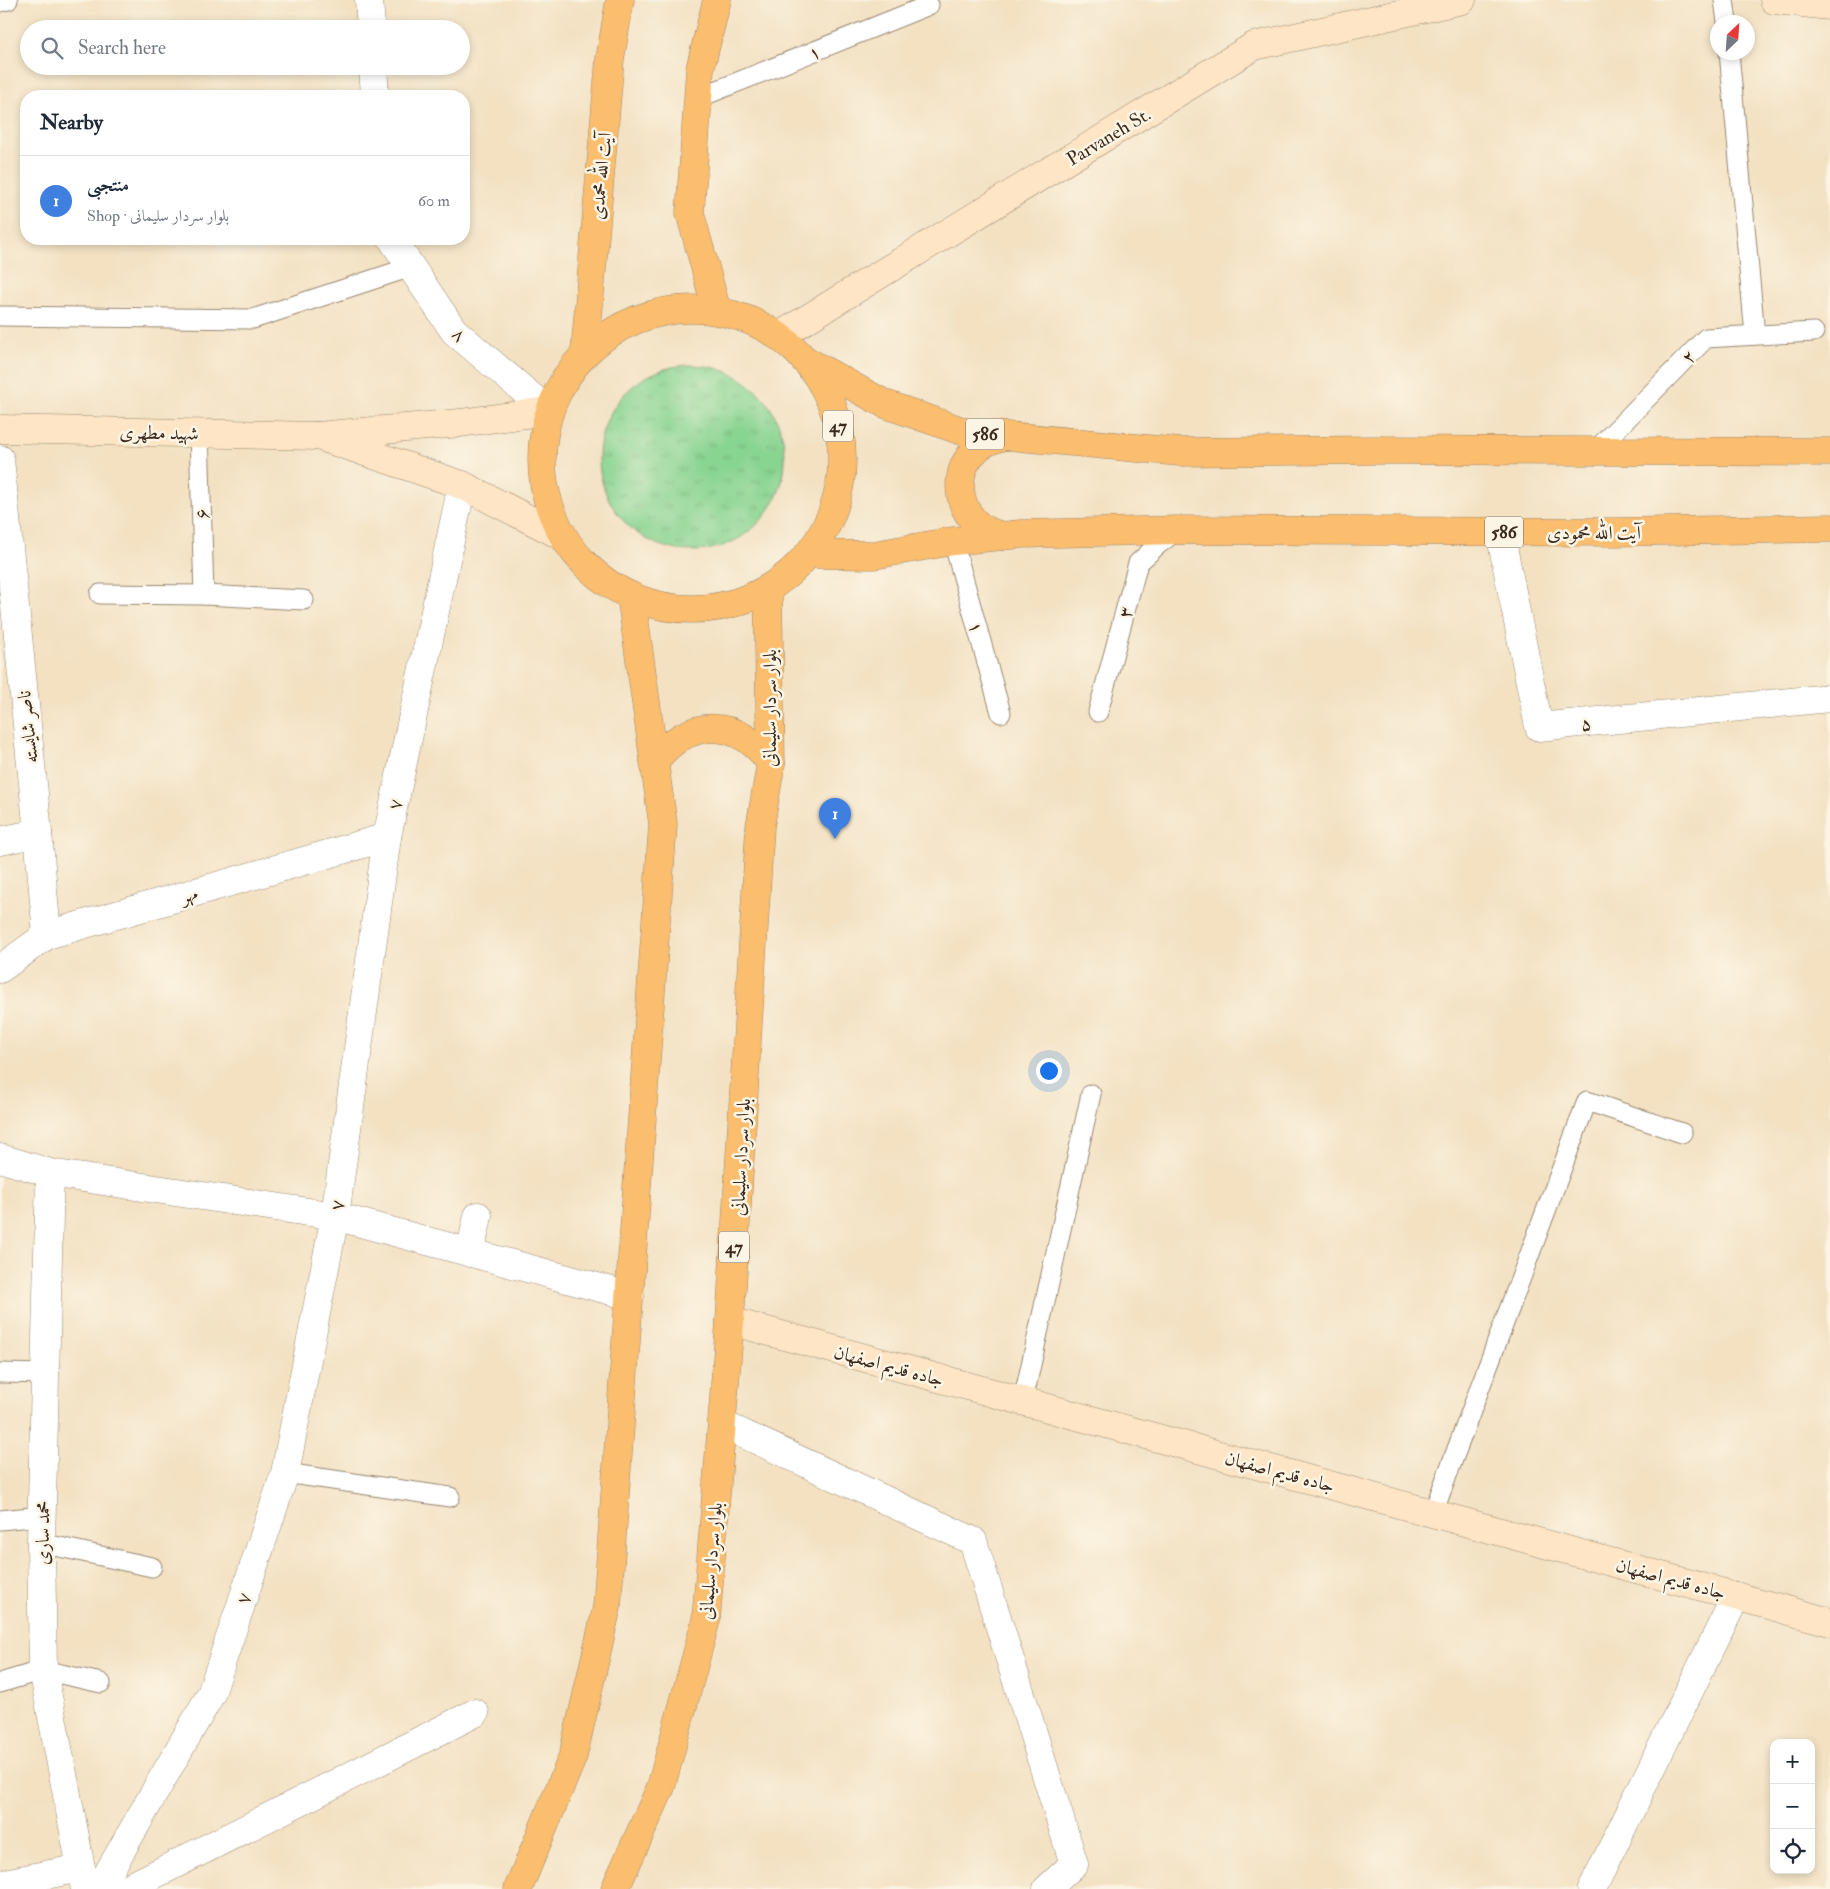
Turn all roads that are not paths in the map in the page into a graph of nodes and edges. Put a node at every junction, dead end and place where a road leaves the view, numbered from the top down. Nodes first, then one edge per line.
1 (8, 0) edge
2 (369, 0) edge
3 (620, 0) edge
4 (717, 0) edge
5 (1462, 0) edge
6 (1724, 0) edge
7 (1774, 0) edge
8 (0, 2) edge
9 (929, 6) dead end
10 (1830, 6) edge
11 (1725, 15) edge
12 (370, 20) edge
13 (1730, 60) edge
14 (374, 75) edge
15 (375, 90) edge
16 (698, 98) junction
17 (396, 245) edge
18 (411, 267) junction
19 (717, 310) junction
20 (0, 316) edge
21 (1814, 332) dead end
22 (1756, 335) junction
23 (779, 336) junction
24 (586, 352) junction
25 (805, 360) junction
26 (548, 411) junction
27 (0, 429) edge
28 (199, 432) junction
29 (318, 436) junction
30 (1005, 436) junction
31 (1594, 452) junction
32 (1830, 452) edge
33 (0, 459) edge
34 (462, 485) junction
35 (1830, 528) edge
36 (1178, 530) junction
37 (1500, 532) junction
38 (562, 536) junction
39 (1002, 536) junction
40 (953, 541) junction
41 (809, 554) junction
42 (768, 590) junction
43 (100, 594) dead end
44 (204, 595) junction
45 (631, 596) junction
46 (304, 600) dead end
47 (1830, 698) edge
48 (1098, 712) dead end
49 (1001, 713) dead end
50 (654, 762) junction
51 (771, 762) junction
52 (38, 834) junction
53 (387, 837) junction
54 (0, 841) edge
55 (47, 935) junction
56 (0, 969) edge
57 (1091, 1094) dead end
58 (1682, 1133) dead end
59 (0, 1158) edge
60 (50, 1173) junction
61 (335, 1216) junction
62 (478, 1216) dead end
63 (470, 1253) junction
64 (630, 1296) junction
65 (730, 1321) junction
66 (0, 1373) edge
67 (46, 1374) junction
68 (1023, 1401) junction
69 (722, 1424) junction
70 (285, 1473) junction
71 (450, 1497) dead end
72 (1433, 1513) junction
73 (42, 1516) junction
74 (0, 1520) edge
75 (41, 1543) junction
76 (152, 1566) dead end
77 (1736, 1596) junction
78 (1830, 1622) edge
79 (43, 1670) junction
80 (0, 1682) edge
81 (100, 1683) dead end
82 (475, 1713) dead end
83 (83, 1879) edge
84 (0, 1884) edge
85 (99, 1889) edge
86 (126, 1889) edge
87 (518, 1889) edge
88 (615, 1889) edge
89 (1047, 1889) edge
90 (1592, 1889) edge

1 - 8 lane
2 - 12 street
3 - 24 highway, آیت الله محمدی
4 - 16 highway
5 - 23 street, Parvaneh St.
6 - 11 lane
7 - 10 street
9 - 16 lane, ۱
13 - 22 lane
14 - 15 street
16 - 19 highway
17 - 18 street, ۸
18 - 20 lane
18 - 26 street, ۸
19 - 23 highway, 47
19 - 24 highway, 47
21 - 22 lane, ۲
22 - 31 lane, ۲
23 - 25 highway, 47
24 - 26 highway, 47
25 - 30 highway, 586
25 - 41 highway, 47
26 - 29 street
26 - 38 highway, 47
27 - 28 street, شهید مطهری
28 - 29 street, شهید مطهری
28 - 44 lane, ۶
29 - 34 street
30 - 31 highway, 586
30 - 39 highway
31 - 32 highway, 586
33 - 52 street, ناصر شایسته
34 - 38 street
34 - 53 street, ۷
35 - 37 highway, آیت الله محمودی / 586
36 - 37 highway, آیت الله محمودی / 586
36 - 39 highway, 586
36 - 48 lane, ۳
37 - 47 street, ۵
38 - 45 highway, 47
39 - 40 highway, 586
40 - 41 highway, 586
40 - 49 lane, ۱
41 - 42 highway, 47
42 - 45 highway, 47
42 - 51 highway, بلوار سردار سلیمانی / 47
43 - 44 lane
44 - 46 lane
45 - 50 highway
50 - 51 highway
50 - 64 highway
51 - 65 highway, بلوار سردار سلیمانی / 47
52 - 54 street
52 - 55 street, ناصر شایسته
53 - 55 street, مهر
53 - 61 street, ۷
55 - 56 street, مهر
57 - 68 lane
58 - 72 lane
59 - 60 street
60 - 61 street
60 - 67 street, محمد ساری
61 - 63 street
61 - 70 street, ۷
62 - 63 street
63 - 64 street
64 - 87 highway
65 - 68 street, جاده قدیم اصفهان
65 - 69 highway, بلوار سردار سلیمانی / 47
66 - 67 lane
67 - 73 street, محمد ساری
68 - 72 street, جاده قدیم اصفهان
69 - 88 highway, بلوار سردار سلیمانی / 47
69 - 89 street
70 - 71 lane
70 - 85 street, ۷
72 - 77 street, جاده قدیم اصفهان
73 - 74 lane
73 - 75 street, محمد ساری
75 - 76 lane
75 - 79 street, محمد ساری
77 - 78 street, جاده قدیم اصفهان
77 - 90 street
79 - 80 lane
79 - 81 lane
79 - 83 street, محمد ساری
82 - 86 street
83 - 84 street

